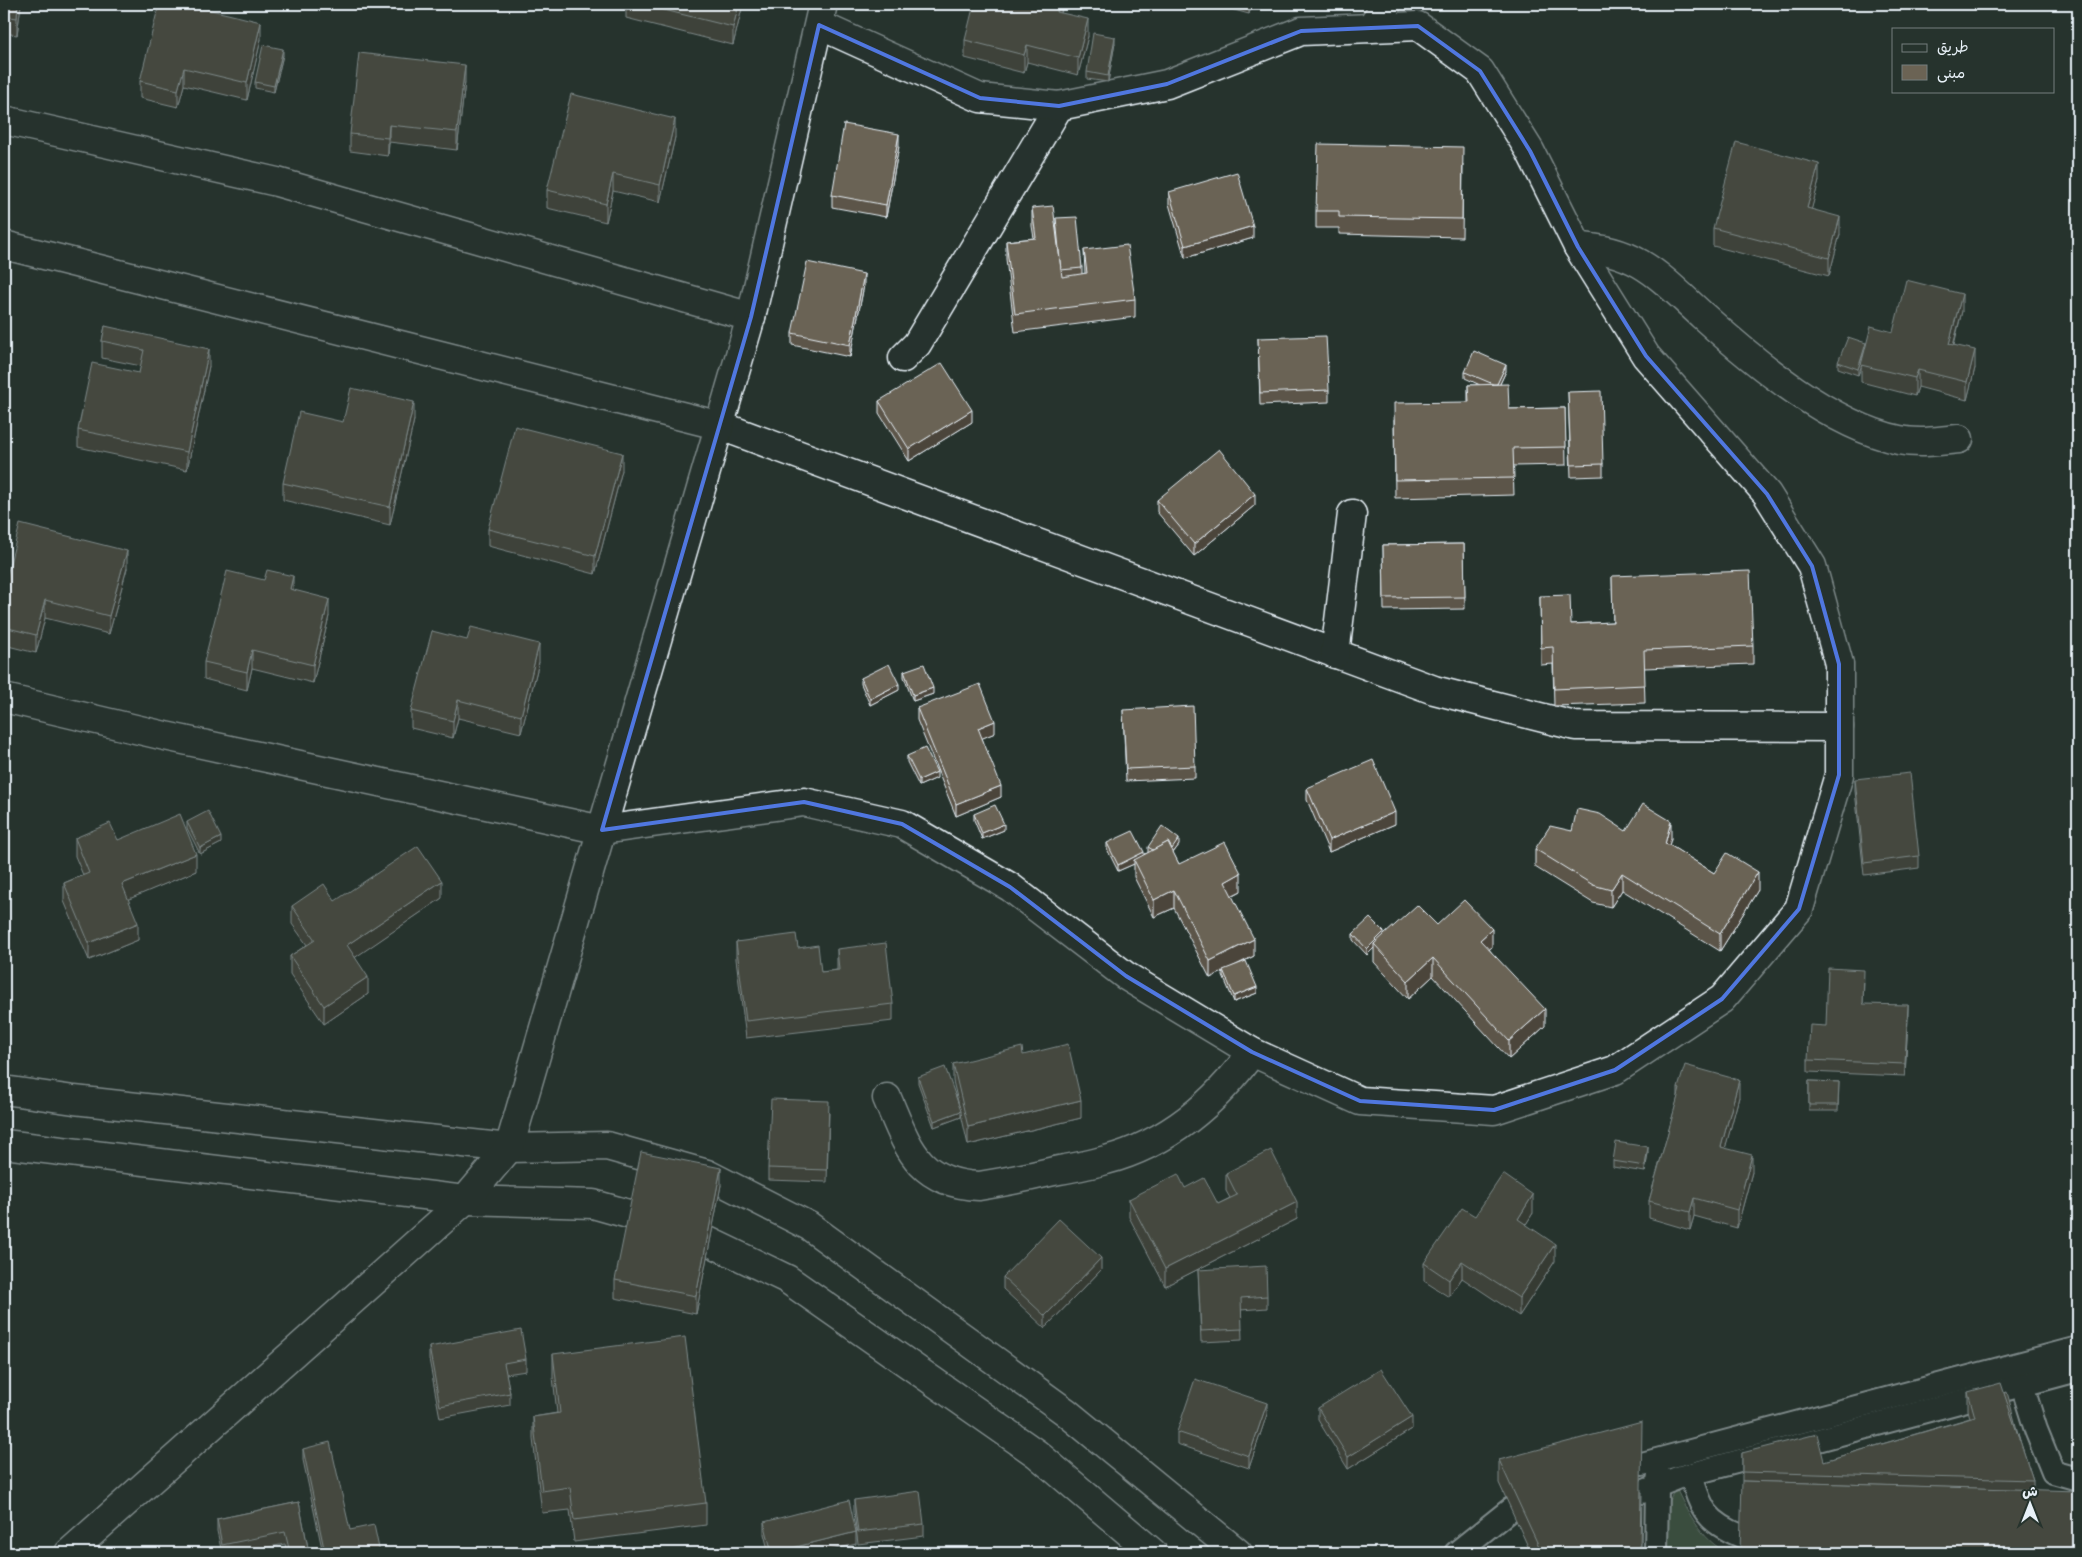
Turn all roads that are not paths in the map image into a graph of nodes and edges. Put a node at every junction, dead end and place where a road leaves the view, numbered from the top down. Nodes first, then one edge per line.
1 (1387, 4) edge
2 (821, 14) edge
3 (1370, 28) junction
4 (1059, 106) junction
5 (4, 120) edge
6 (4, 245) edge
7 (1578, 246) junction
8 (751, 317) junction
9 (903, 358) dead end
10 (721, 426) junction
11 (1959, 439) dead end
12 (1352, 514) dead end
13 (1334, 654) junction
14 (4, 698) edge
15 (1839, 727) junction
16 (602, 830) junction
17 (1252, 1052) junction
18 (4, 1090) edge
19 (887, 1098) dead end
20 (4, 1144) edge
21 (509, 1148) junction
22 (465, 1200) junction
23 (2078, 1348) edge
24 (2001, 1368) junction
25 (2075, 1371) edge
26 (2022, 1385) junction
27 (2036, 1430) junction
28 (1691, 1475) junction
29 (2078, 1479) edge
30 (1649, 1490) junction
31 (1741, 1536) edge
32 (69, 1553) edge
33 (1153, 1553) edge
34 (1238, 1553) edge
35 (1456, 1553) edge
36 (1474, 1553) edge
37 (1646, 1553) edge
38 (1656, 1553) edge

1 - 3 street
2 - 4 street
2 - 8 street
3 - 4 street
3 - 7 street
4 - 9 street
5 - 8 street
6 - 10 street
7 - 11 street
7 - 15 street
8 - 10 street
10 - 13 street
10 - 16 street
12 - 13 street
13 - 15 street
14 - 16 street
15 - 17 street
16 - 17 street
16 - 21 street
17 - 19 street
18 - 21 street
20 - 22 street
21 - 22 street
21 - 34 street
22 - 32 street
22 - 33 street
23 - 24 lane
24 - 26 lane
24 - 30 lane
25 - 26 lane
25 - 27 lane
26 - 27 lane
26 - 28 lane
27 - 29 lane
28 - 30 lane
28 - 31 lane
30 - 37 lane
30 - 38 lane
35 - 36 lane

